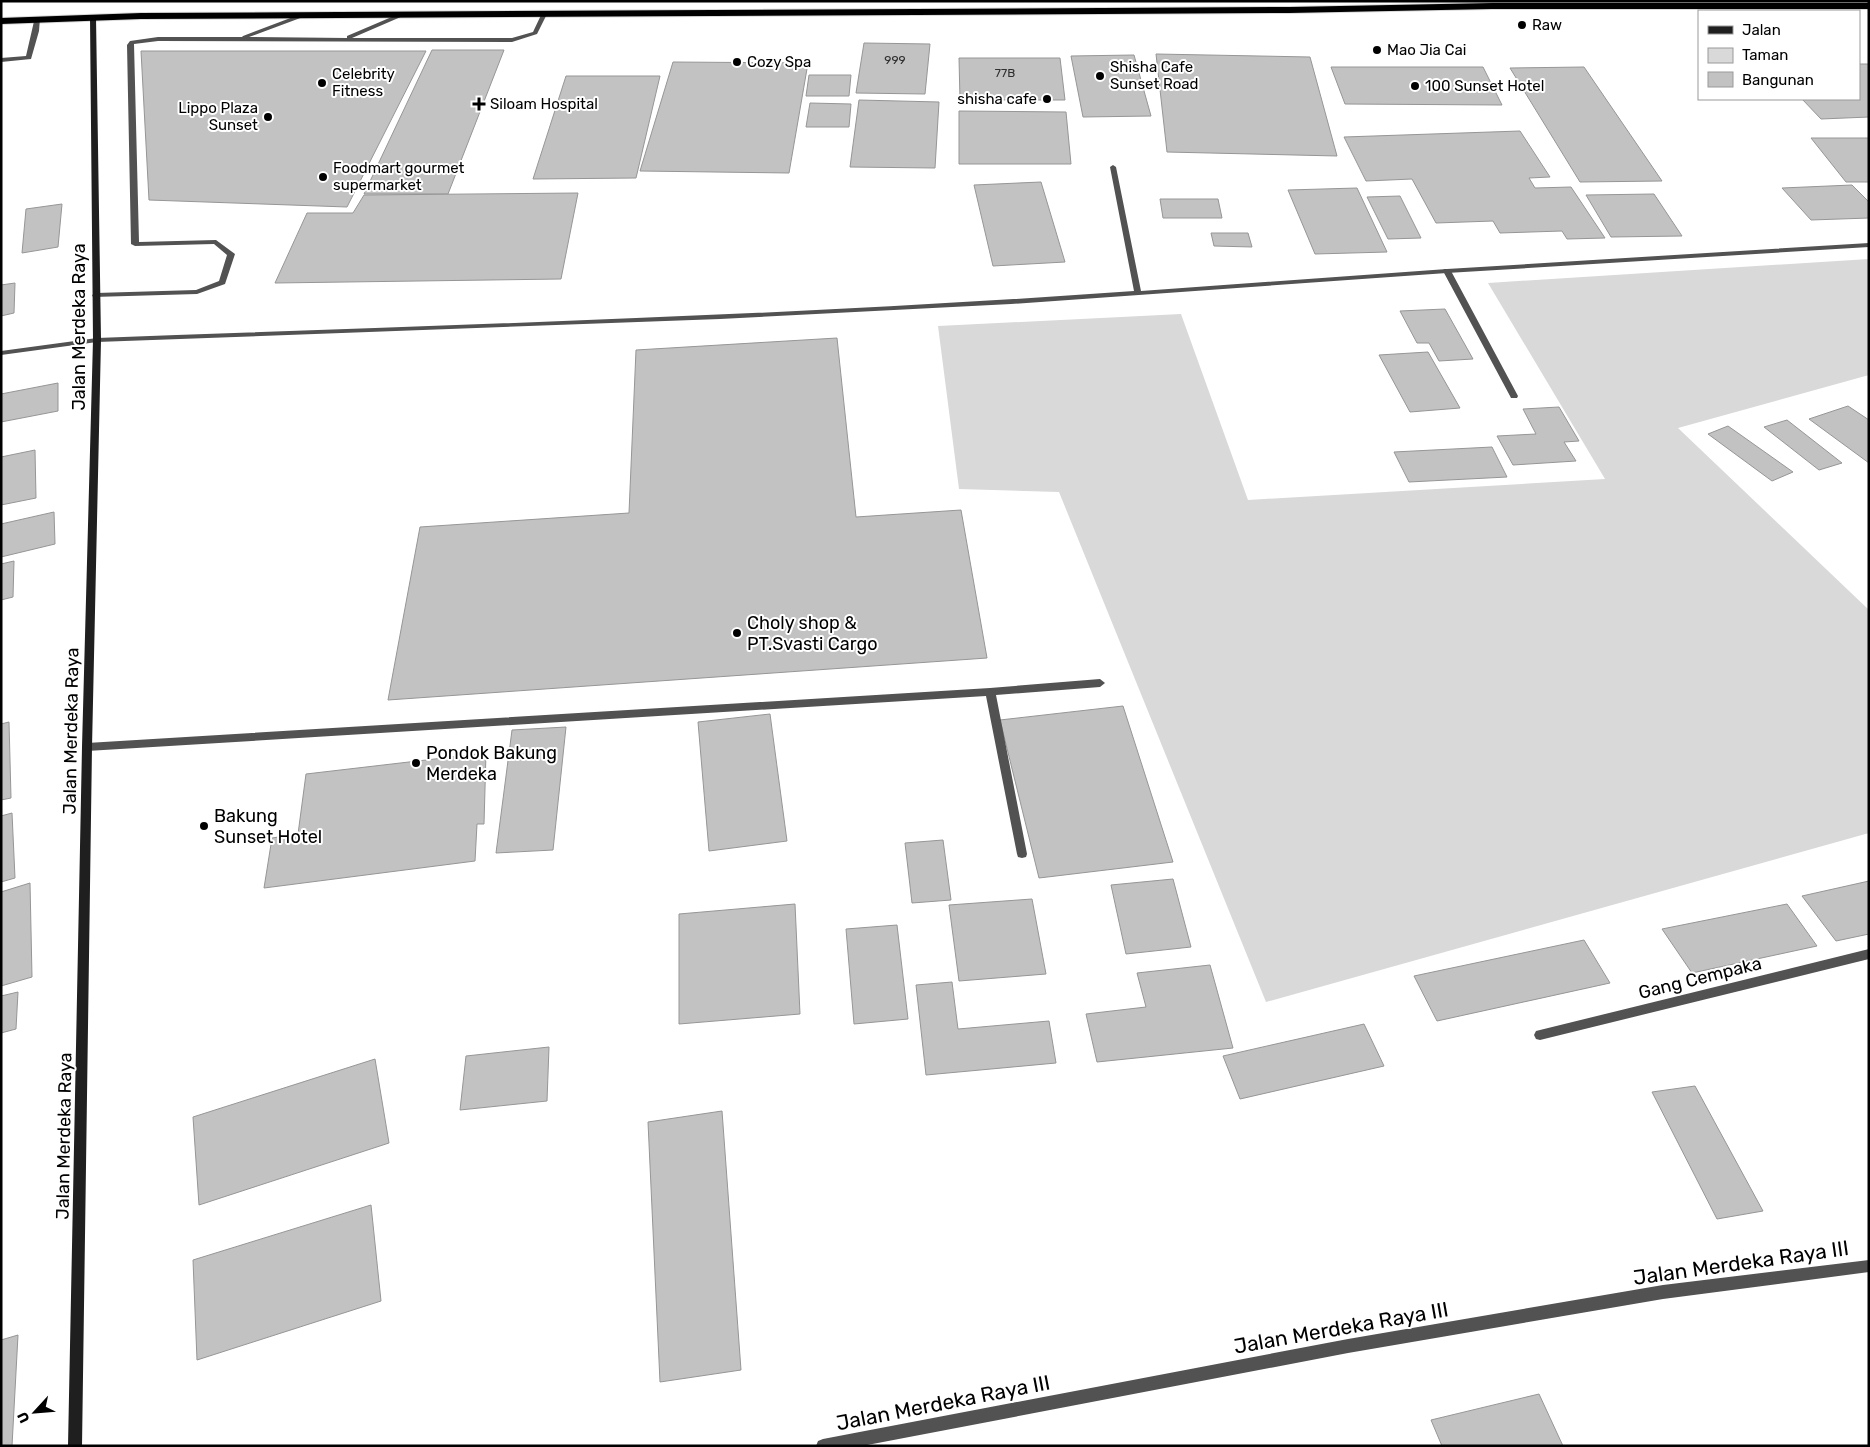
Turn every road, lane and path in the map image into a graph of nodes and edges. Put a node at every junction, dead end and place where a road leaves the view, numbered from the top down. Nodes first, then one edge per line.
1 (1064, 1) edge
2 (1869, 6) edge
3 (1062, 12) junction
4 (544, 14) junction
5 (301, 16) junction
6 (401, 16) junction
7 (93, 17) junction
8 (37, 18) junction
9 (1, 21) edge
10 (239, 39) junction
11 (344, 40) junction
12 (1, 60) edge
13 (1113, 167) dead end
14 (1869, 245) edge
15 (1447, 271) junction
16 (1138, 294) junction
17 (96, 295) junction
18 (97, 340) junction
19 (1, 354) edge
20 (1514, 396) dead end
21 (1100, 683) dead end
22 (990, 692) junction
23 (87, 747) junction
24 (1022, 854) dead end
25 (1869, 954) edge
26 (1540, 1035) dead end
27 (1869, 1266) edge
28 (75, 1446) edge
29 (823, 1446) edge

1 - 3 highway
2 - 3 highway
3 - 4 highway
4 - 6 highway
4 - 11 street
5 - 6 highway
5 - 7 highway
5 - 10 street
6 - 11 street
7 - 8 highway
7 - 17 street, Jalan Merdeka Raya
8 - 9 highway
8 - 12 street
10 - 11 street
10 - 17 street
13 - 16 street
14 - 15 street
15 - 16 street
15 - 20 street
16 - 18 street
17 - 18 street, Jalan Merdeka Raya
18 - 19 street
18 - 23 street, Jalan Merdeka Raya
21 - 22 street
22 - 23 street
22 - 24 street
23 - 28 street, Jalan Merdeka Raya
25 - 26 street, Gang Cempaka
27 - 29 street, Jalan Merdeka Raya III

